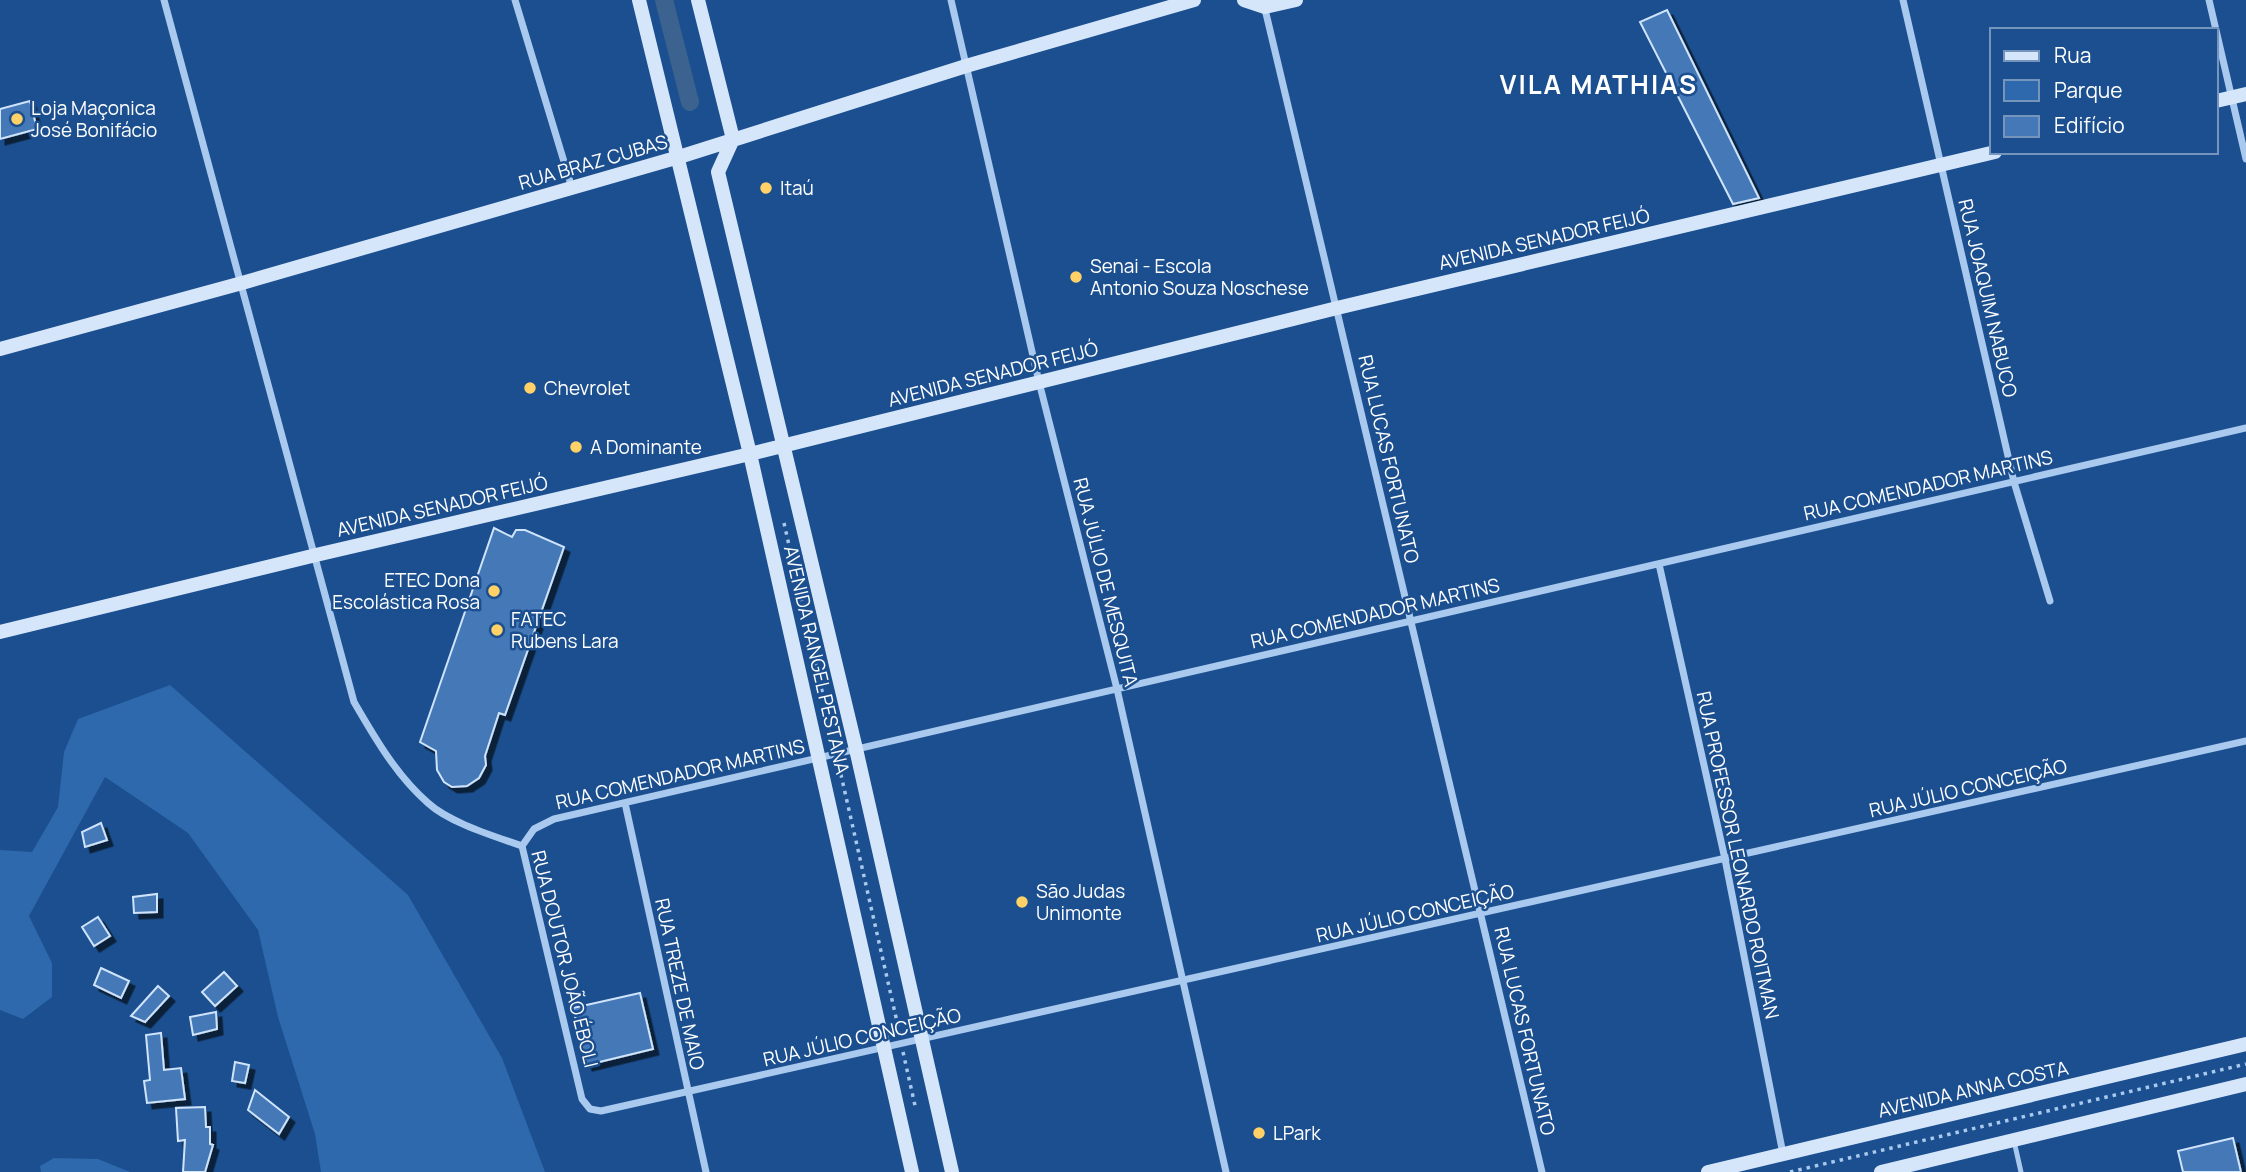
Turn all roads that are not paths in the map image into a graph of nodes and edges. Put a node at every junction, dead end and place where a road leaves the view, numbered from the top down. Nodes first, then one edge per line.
1 (164, 0) edge
2 (515, 0) edge
3 (639, 0) edge
4 (698, 0) edge
5 (951, 0) edge
6 (1194, 0) edge
7 (1244, 0) edge
8 (1296, 0) edge
9 (1903, 0) edge
10 (2209, 0) edge
11 (1263, 4) edge
12 (2216, 28) edge
13 (2218, 36) edge
14 (966, 66) junction
15 (2239, 95) edge
16 (2218, 100) edge
17 (733, 139) junction
18 (1990, 153) edge
19 (679, 157) junction
20 (2246, 159) edge
21 (1941, 165) junction
22 (572, 188) junction
23 (242, 283) junction
24 (1337, 308) junction
25 (0, 349) edge
26 (1039, 382) junction
27 (2246, 428) edge
28 (784, 445) junction
29 (750, 454) junction
30 (2014, 482) junction
31 (316, 555) junction
32 (1659, 564) junction
33 (2050, 601) dead end
34 (1411, 621) junction
35 (0, 632) edge
36 (1116, 689) junction
37 (2246, 741) edge
38 (856, 749) junction
39 (820, 758) junction
40 (625, 803) junction
41 (522, 846) junction
42 (1725, 859) junction
43 (1481, 914) junction
44 (1182, 981) junction
45 (922, 1040) junction
46 (2246, 1044) edge
47 (884, 1048) junction
48 (2246, 1084) edge
49 (687, 1092) junction
50 (590, 1109) joint
51 (2014, 1140) junction
52 (1783, 1154) junction
53 (706, 1172) edge
54 (912, 1172) edge
55 (951, 1172) edge
56 (1226, 1172) edge
57 (1542, 1172) edge
58 (1708, 1172) edge
59 (1881, 1172) edge
60 (2021, 1172) edge

1 - 23 street, RUA DOUTOR JOÃO ÉBOLI
2 - 22 street
3 - 19 main road, AVENIDA RANGEL PESTANA
4 - 17 main road
5 - 14 street, RUA JÚLIO DE MESQUITA
6 - 14 main road, RUA BRAZ CUBAS
7 - 11 main road
8 - 11 main road
9 - 21 street, RUA JOAQUIM NABUCO
10 - 12 street
11 - 24 street, RUA LUCAS FORTUNATO
13 - 15 street
14 - 17 main road, RUA BRAZ CUBAS
14 - 26 street, RUA JÚLIO DE MESQUITA
15 - 16 main road
15 - 20 street
17 - 19 main road, RUA BRAZ CUBAS
17 - 28 main road, AVENIDA RANGEL PESTANA
18 - 21 main road, AVENIDA SENADOR FEIJÓ
19 - 22 main road, RUA BRAZ CUBAS
19 - 29 main road, AVENIDA RANGEL PESTANA
21 - 24 main road, AVENIDA SENADOR FEIJÓ
21 - 30 street, RUA JOAQUIM NABUCO
22 - 23 main road, RUA BRAZ CUBAS
23 - 25 main road, RUA BRAZ CUBAS
23 - 31 street, RUA DOUTOR JOÃO ÉBOLI
24 - 26 main road, AVENIDA SENADOR FEIJÓ
24 - 34 street, RUA LUCAS FORTUNATO
26 - 28 main road, AVENIDA SENADOR FEIJÓ
26 - 36 street, RUA JÚLIO DE MESQUITA
27 - 30 street, RUA COMENDADOR MARTINS
28 - 29 main road, AVENIDA SENADOR FEIJÓ
28 - 38 main road, AVENIDA RANGEL PESTANA
29 - 31 main road, AVENIDA SENADOR FEIJÓ
29 - 39 main road, AVENIDA RANGEL PESTANA
30 - 32 street, RUA COMENDADOR MARTINS
30 - 33 street, RUA JOAQUIM NABUCO
31 - 35 main road, AVENIDA SENADOR FEIJÓ
31 - 41 street, RUA DOUTOR JOÃO ÉBOLI
32 - 34 street, RUA COMENDADOR MARTINS
32 - 42 street, RUA PROFESSOR LEONARDO ROITMAN
34 - 36 street, RUA COMENDADOR MARTINS
34 - 43 street, RUA LUCAS FORTUNATO
36 - 38 street, RUA COMENDADOR MARTINS
36 - 44 street, RUA JÚLIO DE MESQUITA
37 - 42 street, RUA JÚLIO CONCEIÇÃO
38 - 39 street, RUA COMENDADOR MARTINS
38 - 45 main road, AVENIDA RANGEL PESTANA
39 - 40 street, RUA COMENDADOR MARTINS
39 - 47 main road, AVENIDA RANGEL PESTANA
40 - 41 street, RUA COMENDADOR MARTINS
40 - 49 street, RUA TREZE DE MAIO
41 - 50 street, RUA DOUTOR JOÃO ÉBOLI
42 - 43 street, RUA JÚLIO CONCEIÇÃO
42 - 52 street, RUA PROFESSOR LEONARDO ROITMAN
43 - 44 street, RUA JÚLIO CONCEIÇÃO
43 - 57 street, RUA LUCAS FORTUNATO
44 - 45 street, RUA JÚLIO CONCEIÇÃO
44 - 56 street, RUA JÚLIO DE MESQUITA
45 - 47 street, RUA JÚLIO CONCEIÇÃO
45 - 55 main road, AVENIDA RANGEL PESTANA
46 - 52 main road, AVENIDA ANNA COSTA
47 - 49 street, RUA JÚLIO CONCEIÇÃO
47 - 54 main road, AVENIDA RANGEL PESTANA
48 - 51 main road
49 - 50 street, RUA JÚLIO CONCEIÇÃO
49 - 53 street, RUA TREZE DE MAIO
51 - 59 main road
51 - 60 lane
52 - 58 main road, AVENIDA ANNA COSTA

